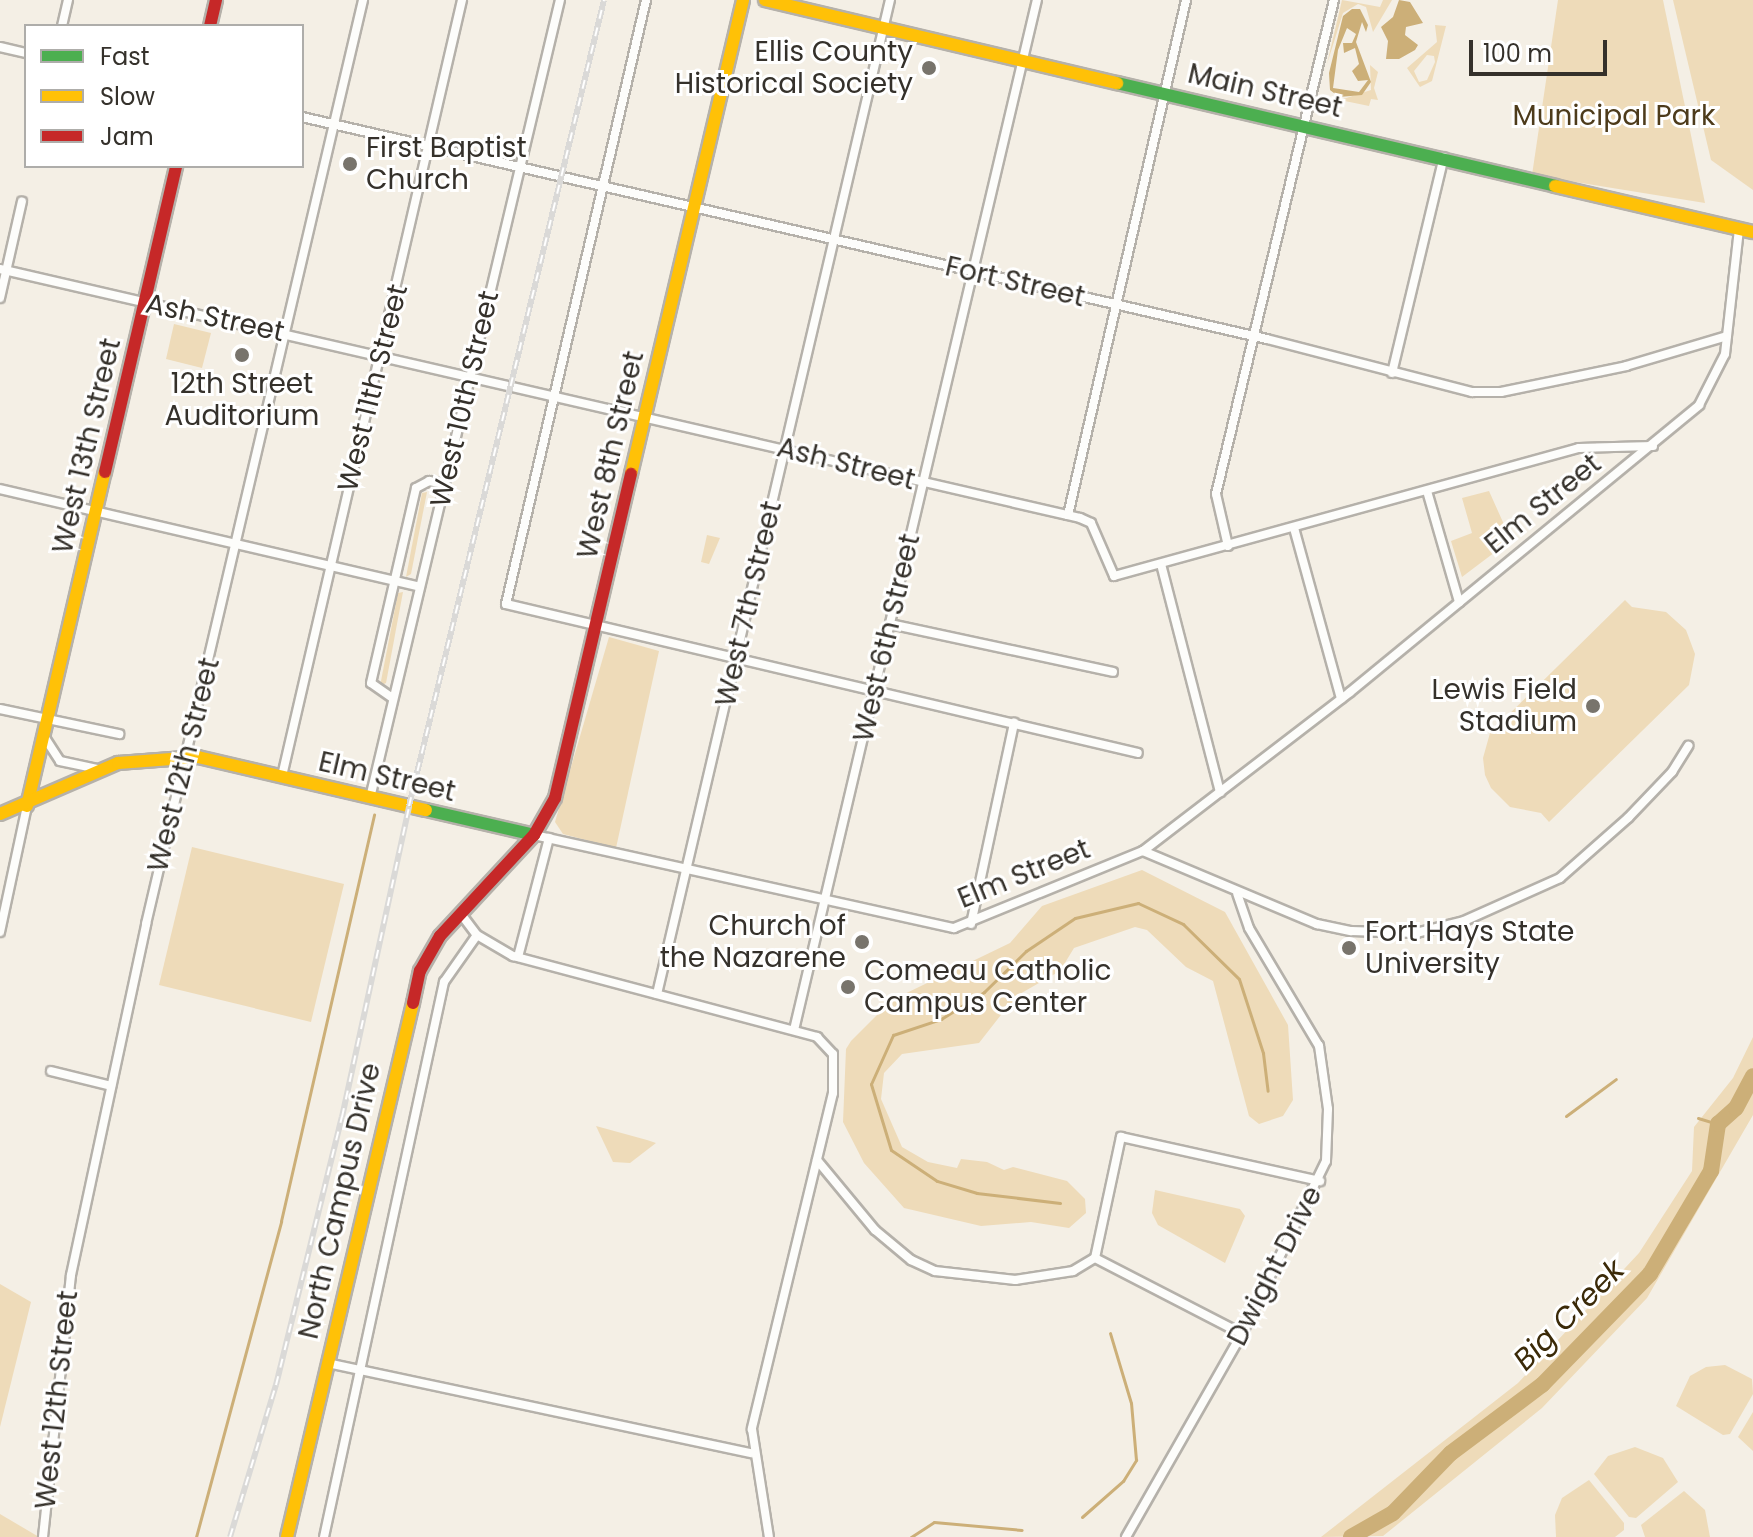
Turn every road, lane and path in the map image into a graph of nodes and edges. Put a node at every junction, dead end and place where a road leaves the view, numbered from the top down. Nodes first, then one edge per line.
1 (68, 0) edge
2 (216, 0) edge
3 (363, 0) edge
4 (462, 0) edge
5 (560, 0) edge
6 (646, 0) edge
7 (743, 0) edge
8 (765, 0) edge
9 (890, 0) edge
10 (1037, 0) edge
11 (1186, 0) edge
12 (1334, 0) edge
13 (62, 24) edge
14 (210, 24) edge
15 (884, 27) junction
16 (0, 47) edge
17 (24, 53) edge
18 (1023, 59) junction
19 (1163, 93) junction
20 (304, 118) edge
21 (333, 125) junction
22 (1304, 125) junction
23 (429, 145) junction
24 (1445, 156) junction
25 (520, 167) junction
26 (176, 168) edge
27 (602, 187) junction
28 (22, 201) dead end
29 (694, 207) junction
30 (1739, 229) junction
31 (1753, 232) edge
32 (834, 241) junction
33 (3, 270) edge
34 (973, 272) junction
35 (0, 298) edge
36 (145, 303) junction
37 (1115, 305) junction
38 (285, 333) junction
39 (1727, 336) junction
40 (1256, 337) junction
41 (379, 355) junction
42 (1392, 373) junction
43 (470, 378) junction
44 (556, 398) junction
45 (645, 418) junction
46 (1653, 446) junction
47 (785, 450) junction
48 (923, 483) junction
49 (445, 484) junction
50 (0, 489) edge
51 (1427, 491) junction
52 (96, 512) junction
53 (1068, 515) junction
54 (1294, 528) junction
55 (237, 543) junction
56 (1228, 546) junction
57 (1161, 564) junction
58 (330, 566) junction
59 (394, 580) junction
60 (420, 587) junction
61 (1459, 602) junction
62 (890, 624) junction
63 (596, 626) junction
64 (736, 659) junction
65 (1113, 672) dead end
66 (874, 689) junction
67 (391, 697) junction
68 (1341, 699) junction
69 (0, 709) edge
70 (49, 719) junction
71 (1014, 723) junction
72 (119, 734) dead end
73 (45, 738) junction
74 (1688, 746) dead end
75 (1138, 753) dead end
76 (185, 756) junction
77 (103, 770) junction
78 (282, 776) junction
79 (1220, 792) junction
80 (370, 798) junction
81 (27, 806) junction
82 (0, 814) edge
83 (534, 835) junction
84 (549, 838) junction
85 (1143, 851) junction
86 (687, 868) junction
87 (1237, 894) junction
88 (478, 895) joint
89 (824, 901) junction
90 (461, 914) junction
91 (971, 924) junction
92 (0, 932) edge
93 (477, 935) junction
94 (518, 957) junction
95 (657, 994) junction
96 (794, 1030) junction
97 (51, 1071) dead end
98 (111, 1086) junction
99 (817, 1160) junction
100 (1320, 1181) junction
101 (1095, 1258) junction
102 (1242, 1334) junction
103 (327, 1363) junction
104 (358, 1370) junction
105 (752, 1453) junction
106 (43, 1537) edge
107 (287, 1537) edge
108 (324, 1537) edge
109 (769, 1537) edge
110 (1126, 1537) edge

1 - 13 street
2 - 14 street
3 - 21 street, West 12th Street
4 - 23 street, West 11th Street
5 - 25 street, West 10th Street
6 - 27 street
7 - 29 street, West 8th Street
8 - 15 street, Main Street
9 - 15 street, West 7th Street
10 - 18 street, West 6th Street
11 - 19 street
12 - 22 street
15 - 18 street, Main Street
15 - 32 street, West 7th Street
16 - 17 street
18 - 19 street, Main Street
18 - 34 street, West 6th Street
19 - 22 street, Main Street
19 - 37 street
20 - 21 street, Fort Street
21 - 23 street, Fort Street
21 - 38 street, West 12th Street
22 - 24 street, Main Street
22 - 40 street
23 - 25 street, Fort Street
23 - 41 street, West 11th Street
24 - 30 street, Main Street
24 - 42 street
25 - 27 street, Fort Street
25 - 43 street, West 10th Street
26 - 36 street, West 13th Street
27 - 29 street, Fort Street
27 - 44 street
28 - 33 street
29 - 32 street, Fort Street
29 - 45 street, West 8th Street
30 - 31 street, Main Street
30 - 39 street, Elm Street
32 - 34 street, Fort Street
32 - 47 street, West 7th Street
33 - 35 street
33 - 36 street, Ash Street
34 - 37 street, Fort Street
34 - 48 street, West 6th Street
36 - 38 street, Ash Street
36 - 52 street, West 13th Street
37 - 40 street, Fort Street
37 - 53 street
38 - 41 street, Ash Street
38 - 55 street, West 12th Street
39 - 42 street, Fort Street
39 - 46 street, Elm Street
40 - 42 street, Fort Street
40 - 56 street
41 - 43 street, Ash Street
41 - 58 street, West 11th Street
43 - 44 street, Ash Street
43 - 49 street, West 10th Street
44 - 45 street, Ash Street
44 - 63 street
45 - 47 street, Ash Street
45 - 63 street, West 8th Street
46 - 51 street, Ash Street
46 - 61 street, Elm Street
47 - 48 street, Ash Street
47 - 64 street, West 7th Street
48 - 53 street, Ash Street
48 - 62 street, West 6th Street
49 - 59 street
49 - 60 street, West 10th Street
50 - 52 street
51 - 54 street, Ash Street
51 - 61 street
52 - 55 street
52 - 70 street, West 13th Street
53 - 57 street, Ash Street
54 - 56 street, Ash Street
54 - 68 street
55 - 58 street
55 - 76 street, West 12th Street
56 - 57 street, Ash Street
57 - 79 street
58 - 59 street
58 - 78 street, West 11th Street
59 - 60 street
59 - 67 street
60 - 67 street, West 10th Street
61 - 68 street, Elm Street
62 - 65 street
62 - 66 street, West 6th Street
63 - 64 street
63 - 83 street, West 8th Street
64 - 66 street
64 - 86 street, West 7th Street
66 - 71 street
66 - 89 street, West 6th Street
67 - 80 street, West 10th Street
68 - 79 street, Elm Street
69 - 70 street
70 - 72 street
70 - 73 street, West 13th Street
71 - 75 street
71 - 91 street
73 - 77 street
73 - 81 street, West 13th Street
74 - 87 street
76 - 77 street, Elm Street
76 - 78 street, Elm Street
76 - 98 street, West 12th Street
77 - 81 street, Elm Street
78 - 80 street, Elm Street
79 - 85 street, Elm Street
80 - 83 street, Elm Street
81 - 82 street, Elm Street
81 - 92 street, West 13th Street
83 - 84 street, Elm Street
83 - 88 street, West 8th Street
84 - 86 street, Elm Street
84 - 94 street
85 - 87 street
85 - 91 street, Elm Street
86 - 89 street, Elm Street
86 - 95 street, West 7th Street
87 - 100 street, Dwight Drive
88 - 90 street, North Campus Drive
89 - 91 street, Elm Street
89 - 96 street, West 6th Street
90 - 93 street
90 - 103 street, North Campus Drive
93 - 94 street
93 - 104 street, North Campus Drive
94 - 95 street
95 - 96 street
96 - 99 street
97 - 98 street
98 - 106 street, West 12th Street
99 - 101 street
99 - 105 street
100 - 101 street
100 - 102 street, Dwight Drive
101 - 102 street
102 - 110 street, Dwight Drive
103 - 104 street
103 - 107 street, North Campus Drive
104 - 105 street
104 - 108 street, North Campus Drive
105 - 109 street

